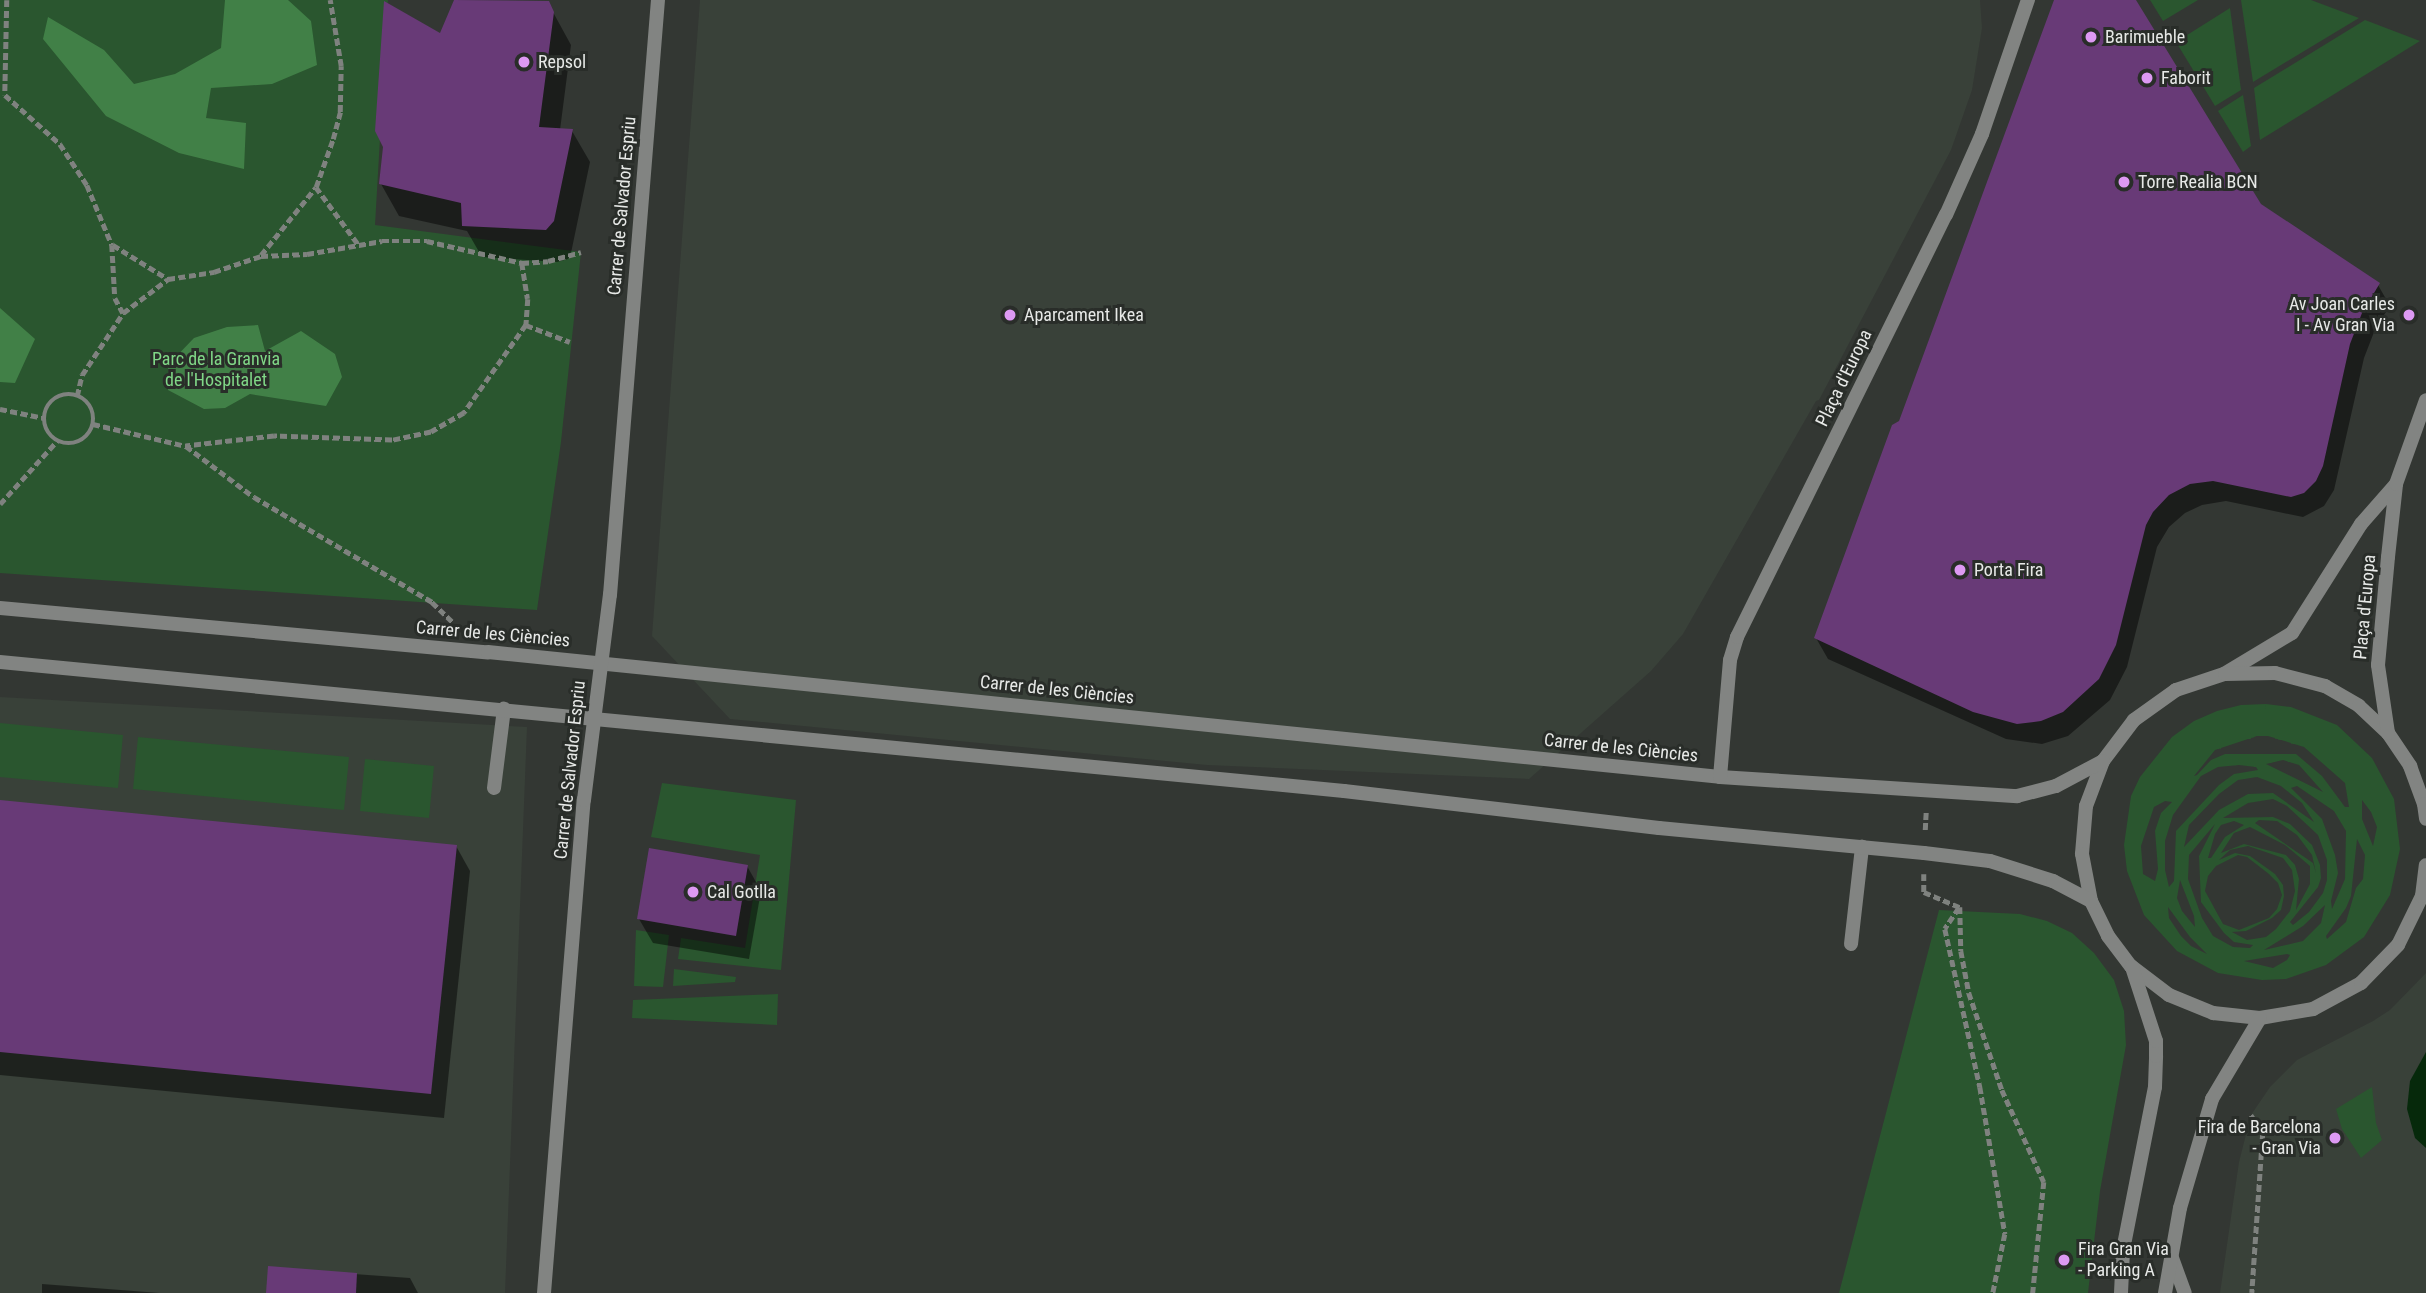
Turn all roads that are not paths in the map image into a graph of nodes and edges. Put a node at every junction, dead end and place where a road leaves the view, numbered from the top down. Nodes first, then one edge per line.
1 (658, 0) edge
2 (2028, 0) edge
3 (2426, 400) edge
4 (2396, 484) junction
5 (0, 608) edge
6 (0, 662) edge
7 (601, 664) junction
8 (2224, 674) junction
9 (503, 709) junction
10 (595, 717) junction
11 (2388, 733) junction
12 (2103, 761) junction
13 (2410, 766) junction
14 (2426, 774) edge
15 (1720, 777) junction
16 (495, 788) dead end
17 (2426, 820) edge
18 (1862, 846) junction
19 (2426, 865) edge
20 (2424, 896) edge
21 (2091, 901) junction
22 (1851, 944) dead end
23 (2131, 966) junction
24 (2260, 1018) junction
25 (2172, 1258) junction
26 (544, 1293) edge
27 (2121, 1293) edge
28 (2165, 1293) edge
29 (2185, 1293) edge

1 - 7 street, Carrer de Salvador Espriu
2 - 15 street, Plaça d'Europa
3 - 4 street, Plaça d'Europa
4 - 8 street, Plaça d'Europa
4 - 11 street, Plaça d'Europa
5 - 7 street, Carrer de les Ciències
6 - 9 street
7 - 10 street, Carrer de Salvador Espriu
7 - 15 street, Carrer de les Ciències
8 - 11 street, Plaça d'Europa
8 - 12 street, Plaça d'Europa
9 - 10 street
9 - 16 street
10 - 18 street
10 - 26 street, Carrer de Salvador Espriu
11 - 13 street, Plaça d'Europa
12 - 15 street, Carrer de les Ciències
12 - 21 street, Plaça d'Europa
13 - 14 street
13 - 17 street, Plaça d'Europa
18 - 21 street
18 - 22 street
19 - 20 street, Plaça d'Europa
20 - 24 street, Plaça d'Europa
21 - 23 street, Plaça d'Europa
23 - 24 street, Plaça d'Europa
23 - 27 street
24 - 25 street
25 - 28 street
25 - 29 street

